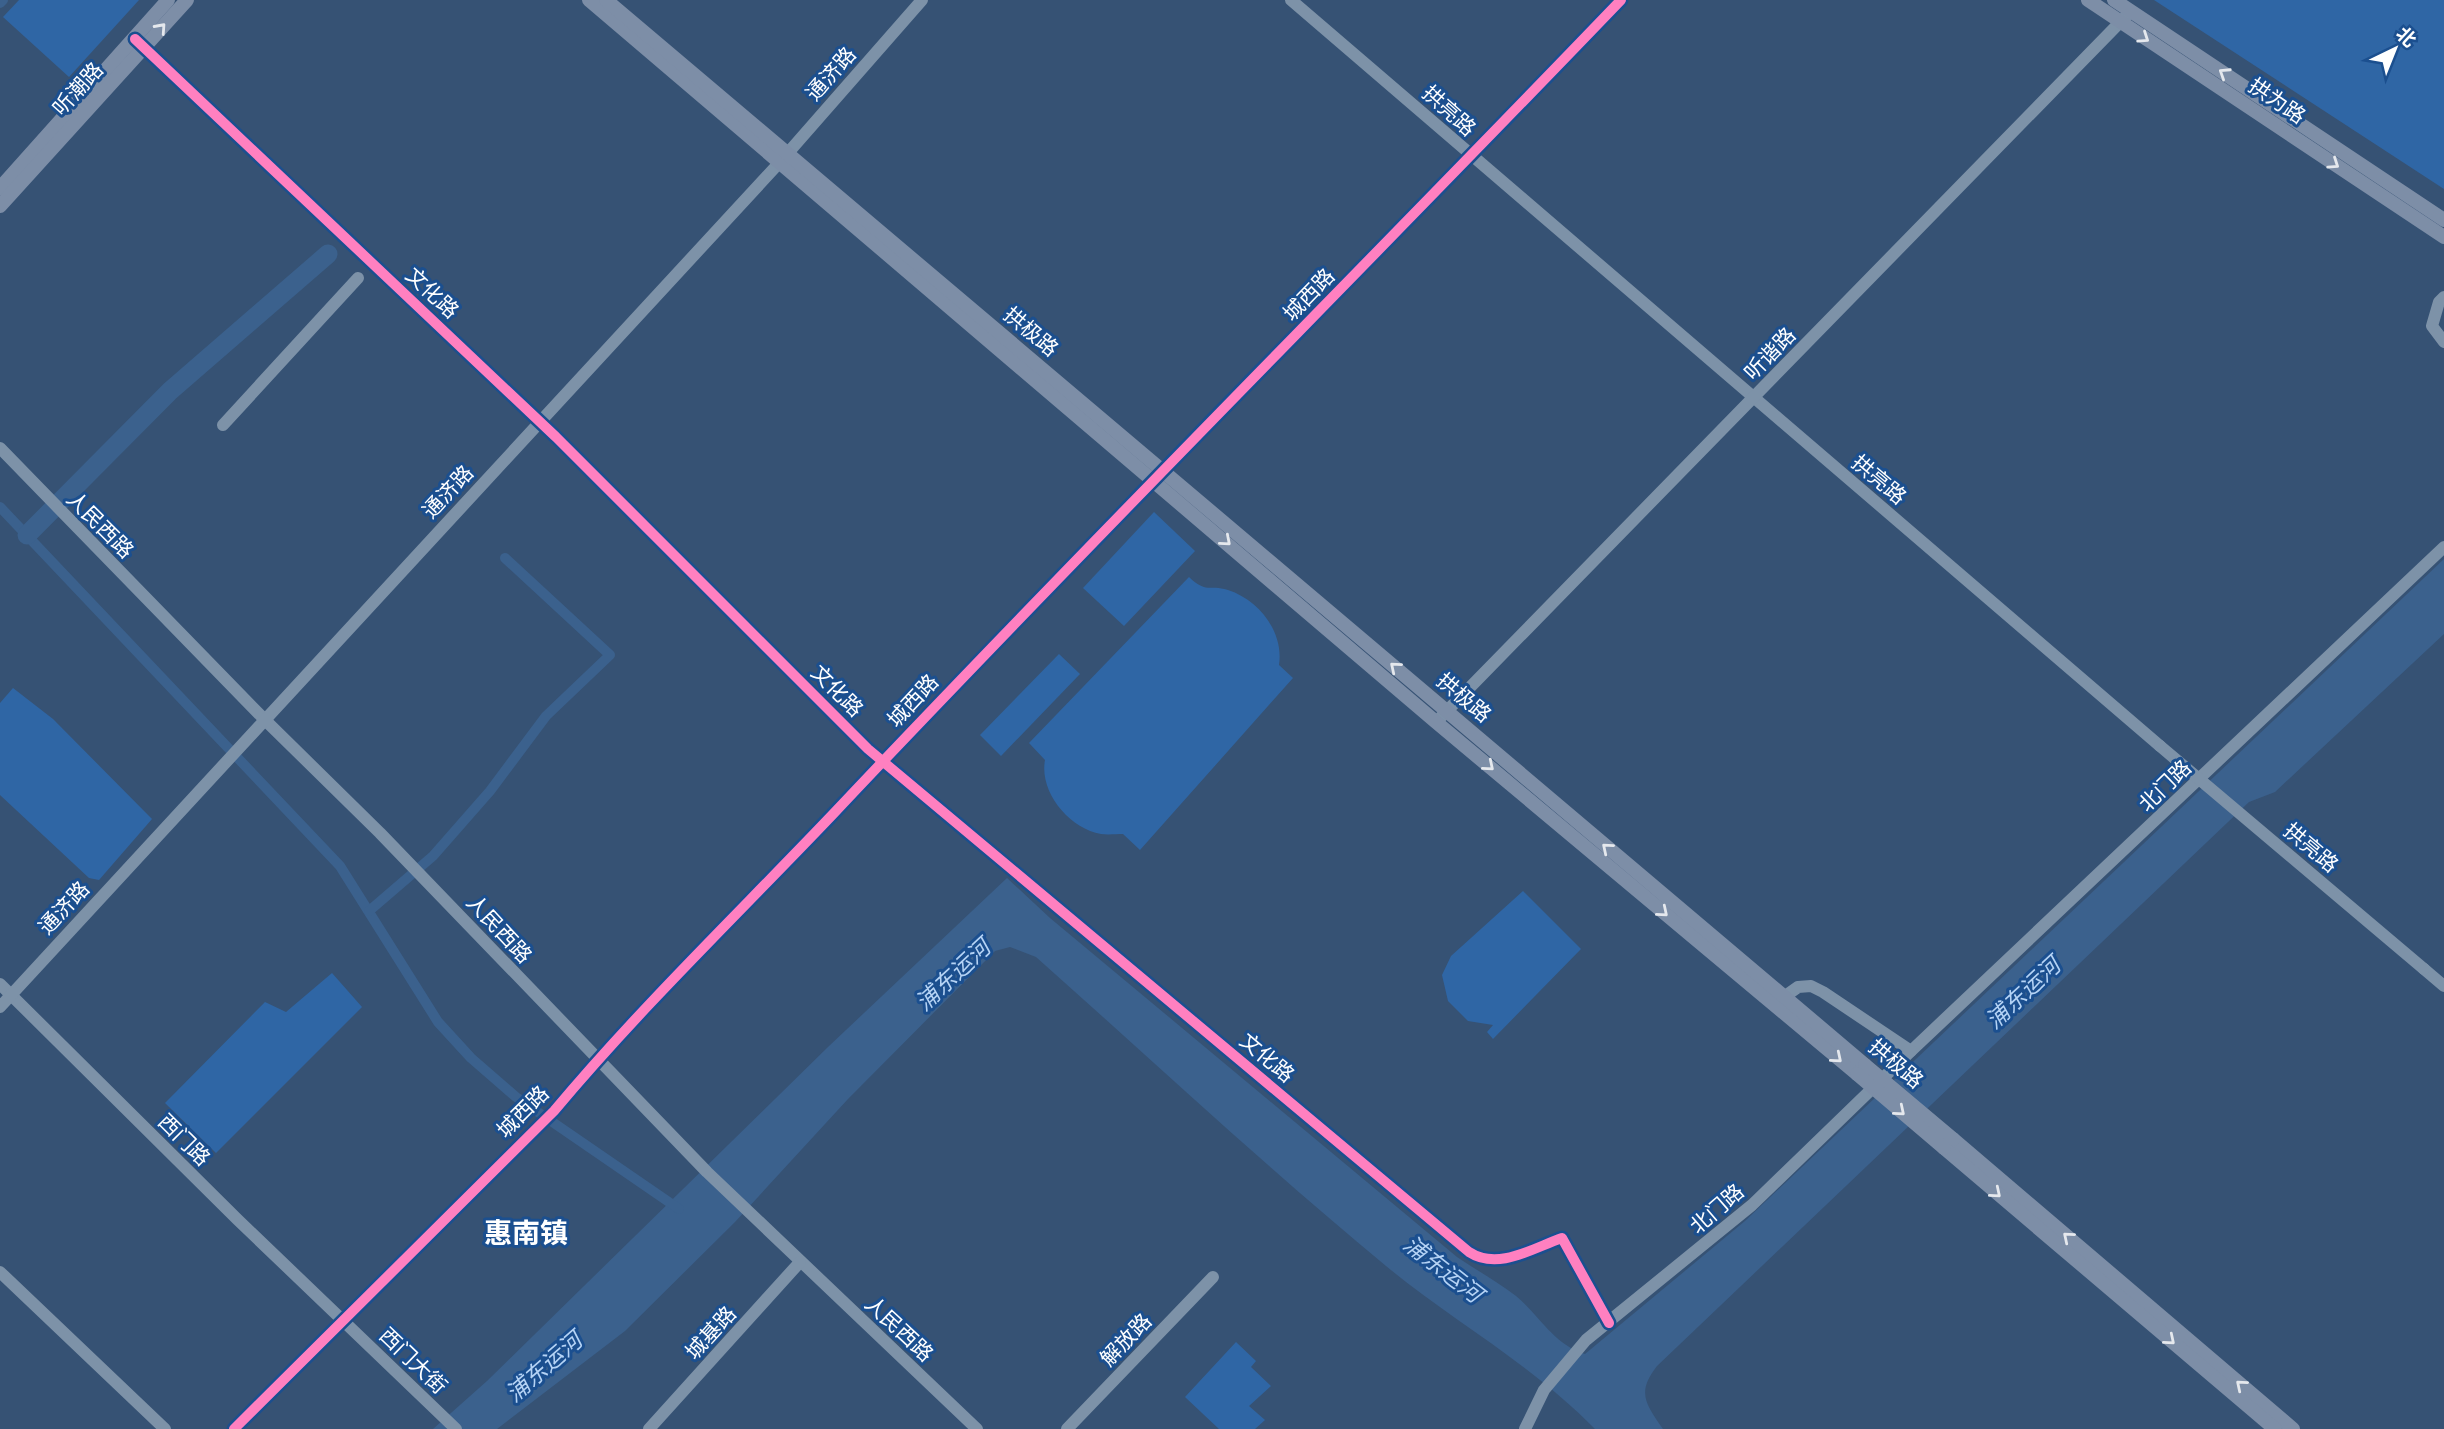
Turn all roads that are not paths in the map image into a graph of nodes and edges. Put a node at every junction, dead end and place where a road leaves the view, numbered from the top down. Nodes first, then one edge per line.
1 (168, 0) edge
2 (187, 0) edge
3 (589, 0) edge
4 (606, 0) edge
5 (922, 0) edge
6 (1292, 0) edge
7 (1621, 0) edge
8 (2088, 0) edge
9 (2114, 0) edge
10 (2126, 17) junction
11 (139, 43) junction
12 (1471, 156) junction
13 (783, 158) junction
14 (0, 188) edge
15 (0, 206) edge
16 (2444, 220) edge
17 (2444, 237) edge
18 (358, 278) dead end
19 (2444, 297) edge
20 (2444, 342) edge
21 (1753, 399) junction
22 (540, 421) junction
23 (223, 425) dead end
24 (0, 448) edge
25 (1159, 476) junction
26 (2444, 547) edge
27 (1447, 711) junction
28 (264, 719) junction
29 (1436, 722) junction
30 (883, 761) junction
31 (0, 984) edge
32 (2444, 986) edge
33 (11, 995) junction
34 (1784, 997) junction
35 (0, 1007) edge
36 (1911, 1051) junction
37 (597, 1060) junction
38 (1861, 1070) junction
39 (1948, 1143) junction
40 (800, 1262) junction
41 (0, 1272) edge
42 (1213, 1278) dead end
43 (343, 1321) junction
44 (1609, 1323) junction
45 (166, 1429) edge
46 (234, 1429) edge
47 (456, 1429) edge
48 (649, 1429) edge
49 (976, 1429) edge
50 (1068, 1429) edge
51 (1525, 1429) edge
52 (2274, 1429) edge
53 (2293, 1429) edge

1 - 11 main road, 听潮路
11 -> 2 main road, 听潮路
3 - 13 main road, 拱极路
4 - 13 main road, 拱极路
5 - 13 street, 通济路
6 - 12 street, 拱亮路
7 - 12 street, 城西路
8 - 10 main road, 拱为路
9 - 10 main road, 拱为路
16 -> 10 main road, 拱为路
10 -> 17 main road, 拱为路
10 - 21 street, 听谐路
11 - 14 main road, 听潮路
11 - 15 main road, 听潮路
11 - 22 street, 文化路
12 - 21 street, 拱亮路
12 - 25 street, 城西路
13 - 22 street, 通济路
13 - 25 main road, 拱极路
18 - 23 street
19 - 20 street
21 - 27 street, 听谐路
21 - 32 street, 拱亮路, bridge
22 - 28 street, 通济路
22 - 30 street, 文化路
24 - 28 street, 人民西路
27 -> 25 main road, 拱极路
25 -> 29 main road, 拱极路
25 - 30 street, 城西路
26 - 36 street, 北门路
27 - 29 street, 听谐路
34 -> 27 main road, 拱极路
28 - 33 street, 通济路
28 - 37 street, 人民西路
29 -> 38 main road, 拱极路
30 - 37 street, 城西路
30 - 44 street, 文化路
31 - 33 street, 西门路
33 - 35 street, 通济路
33 - 43 street, 西门路
34 - 36 street
34 - 38 main road, 拱极路
36 - 44 street, 北门路
37 - 40 street, 人民西路
37 - 43 street, 城西路
38 - 39 main road, 拱极路, bridge
39 -> 52 main road, 拱极路
53 -> 39 main road, 拱极路
40 - 48 street, 城基路
40 - 49 street, 人民西路
41 - 45 street
42 - 50 street, 解放路
43 - 46 street, 城西路
43 - 47 street, 西门大街
44 - 51 street, 北门路

